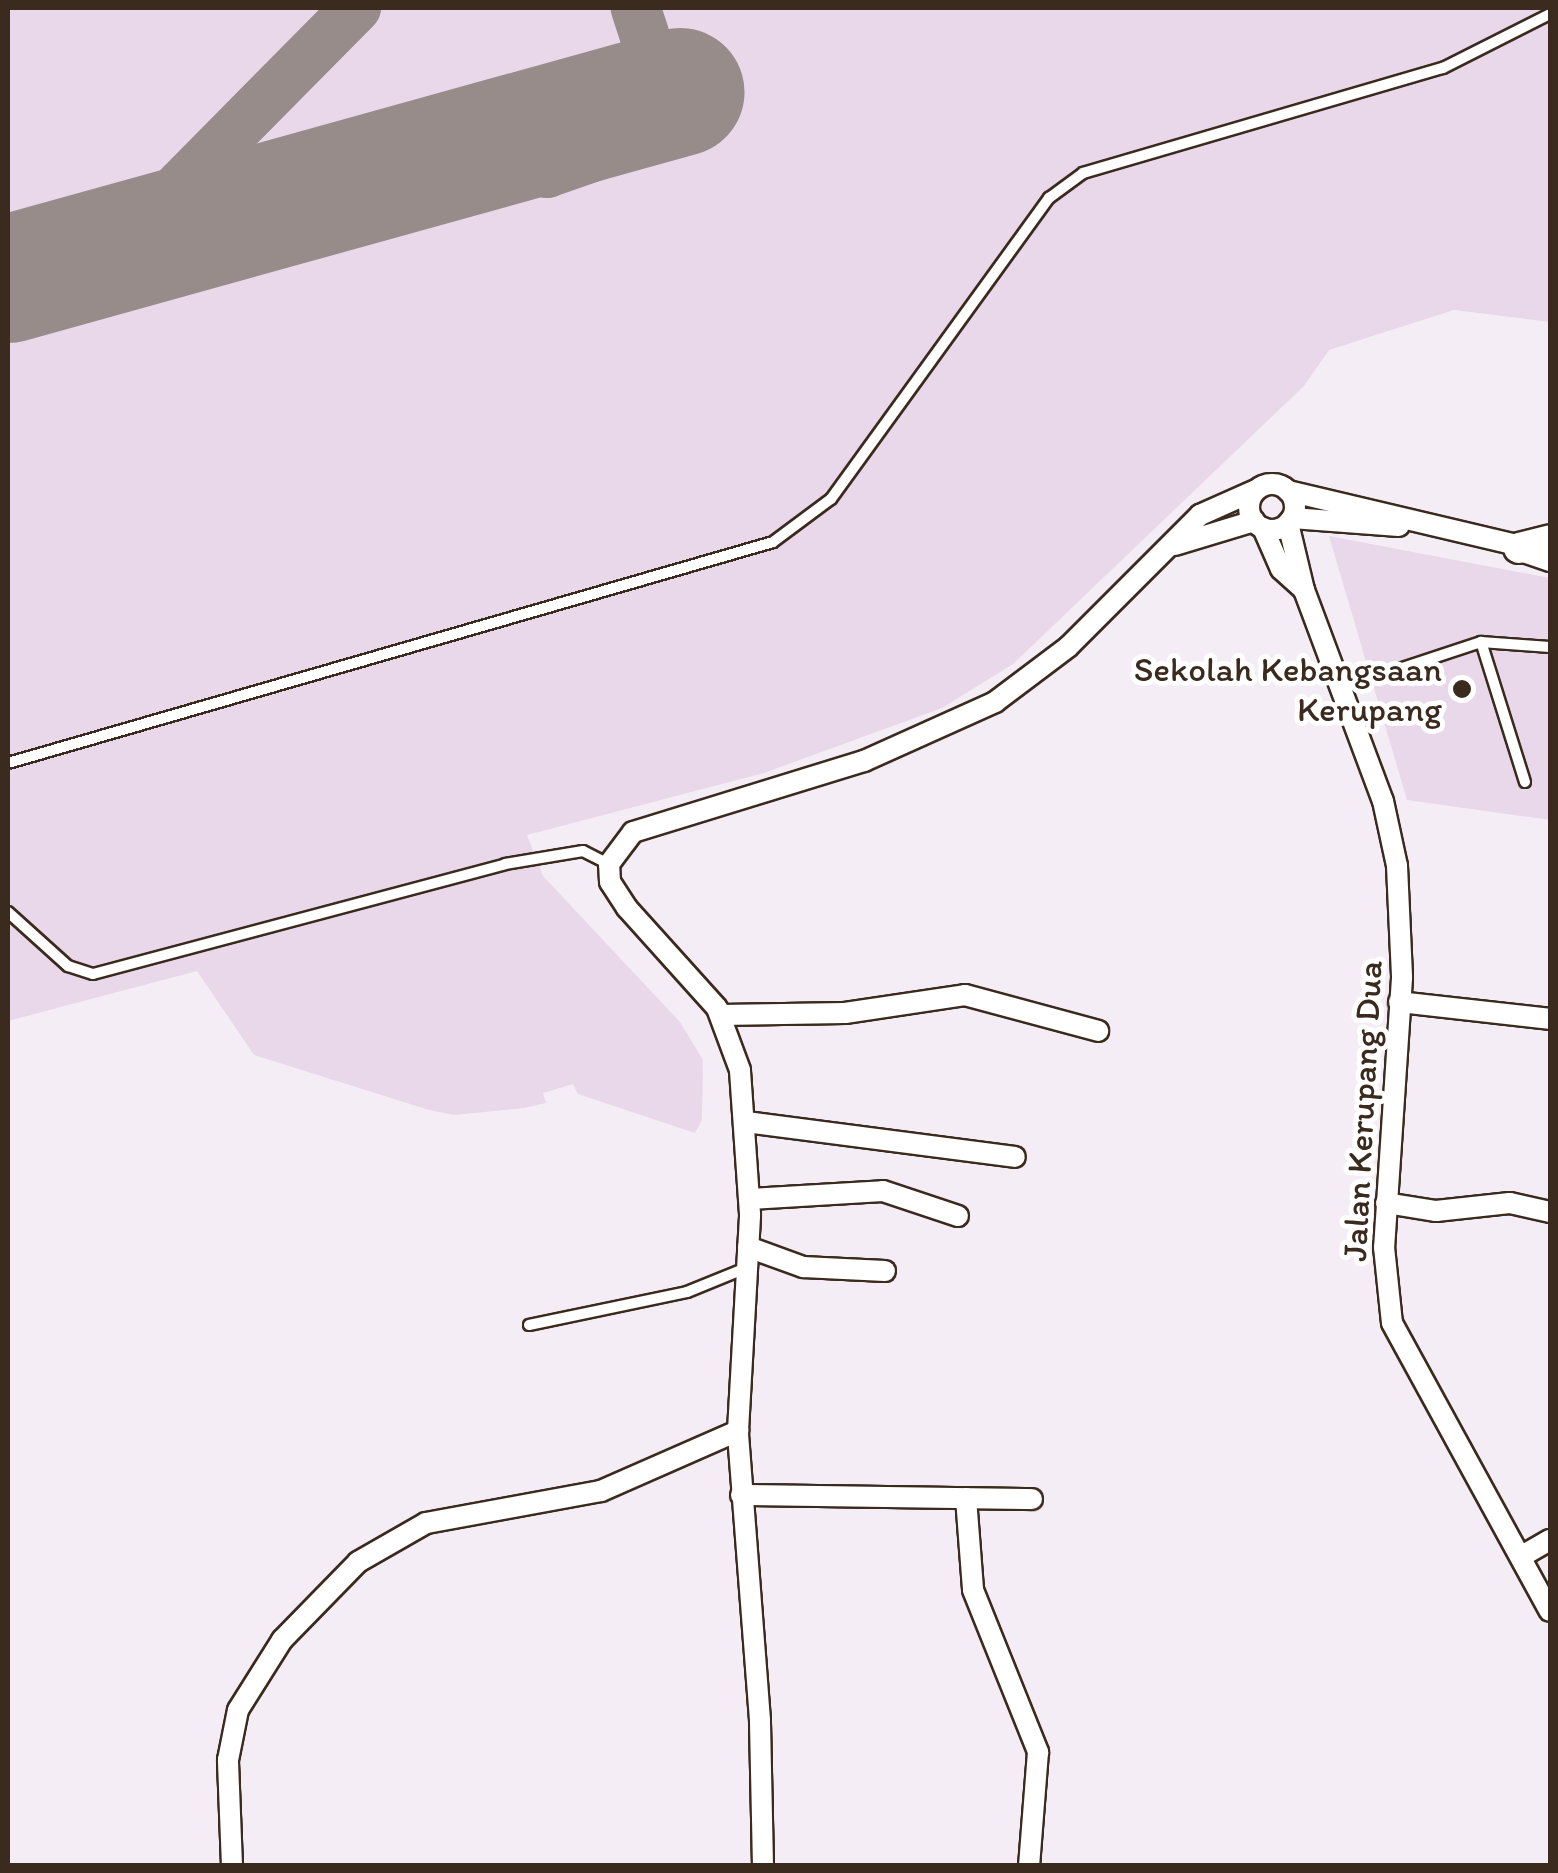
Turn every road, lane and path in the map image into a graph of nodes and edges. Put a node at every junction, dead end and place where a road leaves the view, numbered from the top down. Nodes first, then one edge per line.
1 (1550, 14) edge
2 (1256, 490) junction
3 (1288, 491) junction
4 (1290, 520) junction
5 (1421, 524) junction
6 (1259, 525) junction
7 (1550, 544) edge
8 (1512, 546) junction
9 (1166, 548) junction
10 (1550, 561) edge
11 (1304, 590) junction
12 (1481, 642) junction
13 (1550, 647) edge
14 (1344, 686) junction
15 (8, 763) edge
16 (1525, 782) dead end
17 (609, 864) junction
18 (8, 912) edge
19 (1400, 1002) junction
20 (721, 1015) junction
21 (1550, 1018) edge
22 (1098, 1031) dead end
23 (746, 1122) junction
24 (1015, 1157) dead end
25 (750, 1199) junction
26 (1386, 1203) junction
27 (1550, 1212) edge
28 (958, 1216) dead end
29 (748, 1257) junction
30 (885, 1271) dead end
31 (529, 1325) dead end
32 (738, 1432) junction
33 (742, 1495) junction
34 (966, 1498) junction
35 (1032, 1498) dead end
36 (1550, 1540) edge
37 (1522, 1556) junction
38 (1550, 1611) edge
39 (232, 1866) edge
40 (763, 1866) edge
41 (1029, 1866) edge

1 - 15 lane
2 - 3 street
2 - 6 street
2 - 9 street
3 - 4 street
3 - 5 street
4 - 5 street
4 - 6 street
4 - 11 street, Jalan Kerupang Dua
5 - 8 street
6 - 9 street
6 - 11 street, Jalan Kerupang Dua
7 - 8 main road
8 - 10 street
9 - 17 street
11 - 14 street, Jalan Kerupang Dua
12 - 13 lane
12 - 14 lane
12 - 16 lane
14 - 19 street, Jalan Kerupang Dua
17 - 18 lane
17 - 20 street
19 - 21 street
19 - 26 street, Jalan Kerupang Dua
20 - 22 street
20 - 23 street
23 - 24 street
23 - 25 street
25 - 28 street
25 - 29 street
26 - 27 street
26 - 37 street, Jalan Kerupang Dua
29 - 30 street
29 - 31 lane
29 - 32 street
32 - 33 street
32 - 39 street
33 - 34 street
33 - 40 street
34 - 35 street
34 - 41 street
36 - 37 street
37 - 38 street, Jalan Kerupang Dua

